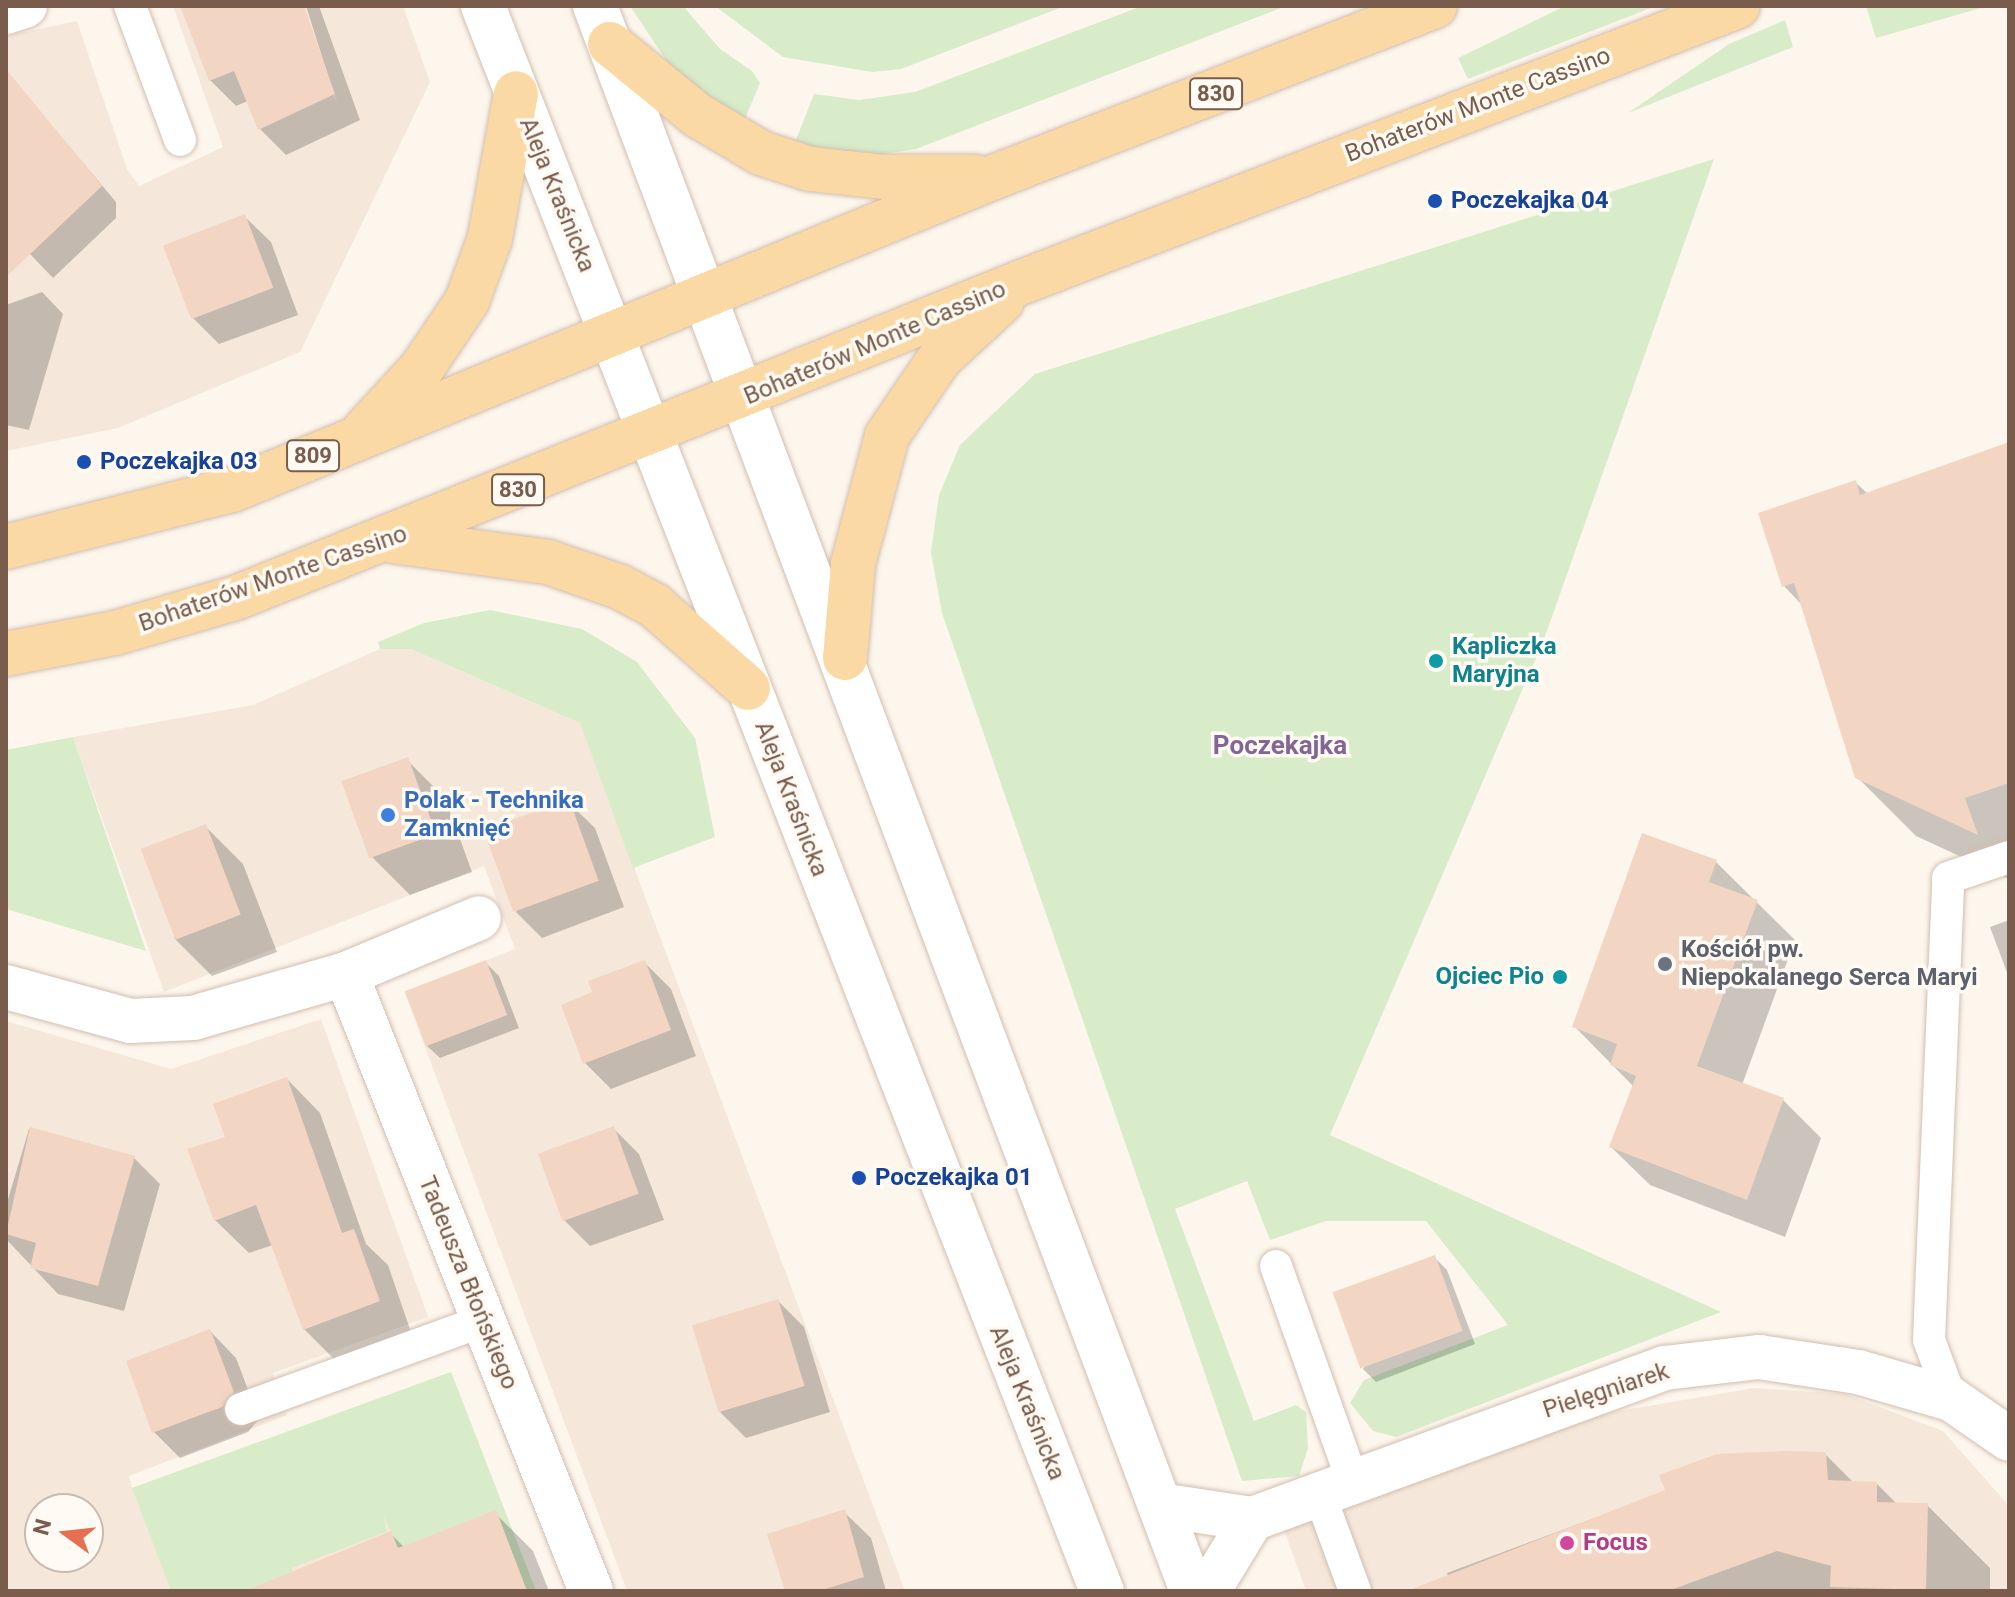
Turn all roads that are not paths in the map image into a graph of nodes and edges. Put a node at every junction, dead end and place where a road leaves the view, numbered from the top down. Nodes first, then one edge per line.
1 (25, 6) edge
2 (130, 6) edge
3 (483, 6) edge
4 (1435, 6) edge
5 (1738, 6) edge
6 (6, 12) edge
7 (603, 25) edge
8 (516, 93) junction
9 (180, 140) dead end
10 (994, 177) junction
11 (1022, 282) junction
12 (708, 297) junction
13 (613, 339) junction
14 (744, 397) junction
15 (649, 436) junction
16 (359, 437) junction
17 (387, 540) junction
18 (6, 547) edge
19 (6, 654) edge
20 (845, 658) junction
21 (748, 688) junction
22 (2009, 857) edge
23 (479, 918) dead end
24 (346, 974) junction
25 (6, 987) edge
26 (1276, 1266) dead end
27 (483, 1321) junction
28 (1951, 1399) junction
29 (241, 1409) dead end
30 (2009, 1439) edge
31 (1336, 1487) junction
32 (1160, 1505) junction
33 (1252, 1519) junction
34 (591, 1591) edge
35 (1102, 1591) edge
36 (1192, 1591) edge
37 (1208, 1591) edge
38 (1355, 1591) edge

1 - 6 main road
2 - 9 lane
3 - 8 main road, Aleja Kraśnicka
4 - 10 main road, 830
5 - 11 main road, Bohaterów Monte Cassino / 830
7 - 10 main road
7 - 12 main road
8 - 13 main road, Aleja Kraśnicka
8 - 16 main road
10 - 12 main road, 830
11 - 14 main road, Bohaterów Monte Cassino / 830
11 - 20 main road
12 - 13 main road, 809
12 - 14 main road
13 - 15 main road, Aleja Kraśnicka
13 - 16 main road, 809
14 - 15 main road, Bohaterów Monte Cassino / 830
14 - 20 main road
15 - 17 main road, Bohaterów Monte Cassino / 830
15 - 21 main road, Aleja Kraśnicka
16 - 18 main road, 809
17 - 19 main road, Bohaterów Monte Cassino
17 - 21 main road
20 - 32 main road
21 - 35 main road, Aleja Kraśnicka
22 - 28 lane
23 - 24 main road
24 - 25 main road
24 - 27 main road, Tadeusza Błońskiego
26 - 31 lane
27 - 29 lane
27 - 34 main road, Tadeusza Błońskiego
28 - 30 main road, Pielęgniarek
28 - 31 main road, Pielęgniarek
31 - 33 main road, Pielęgniarek
31 - 38 lane
32 - 33 main road, Pielęgniarek
32 - 36 main road
33 - 37 main road

